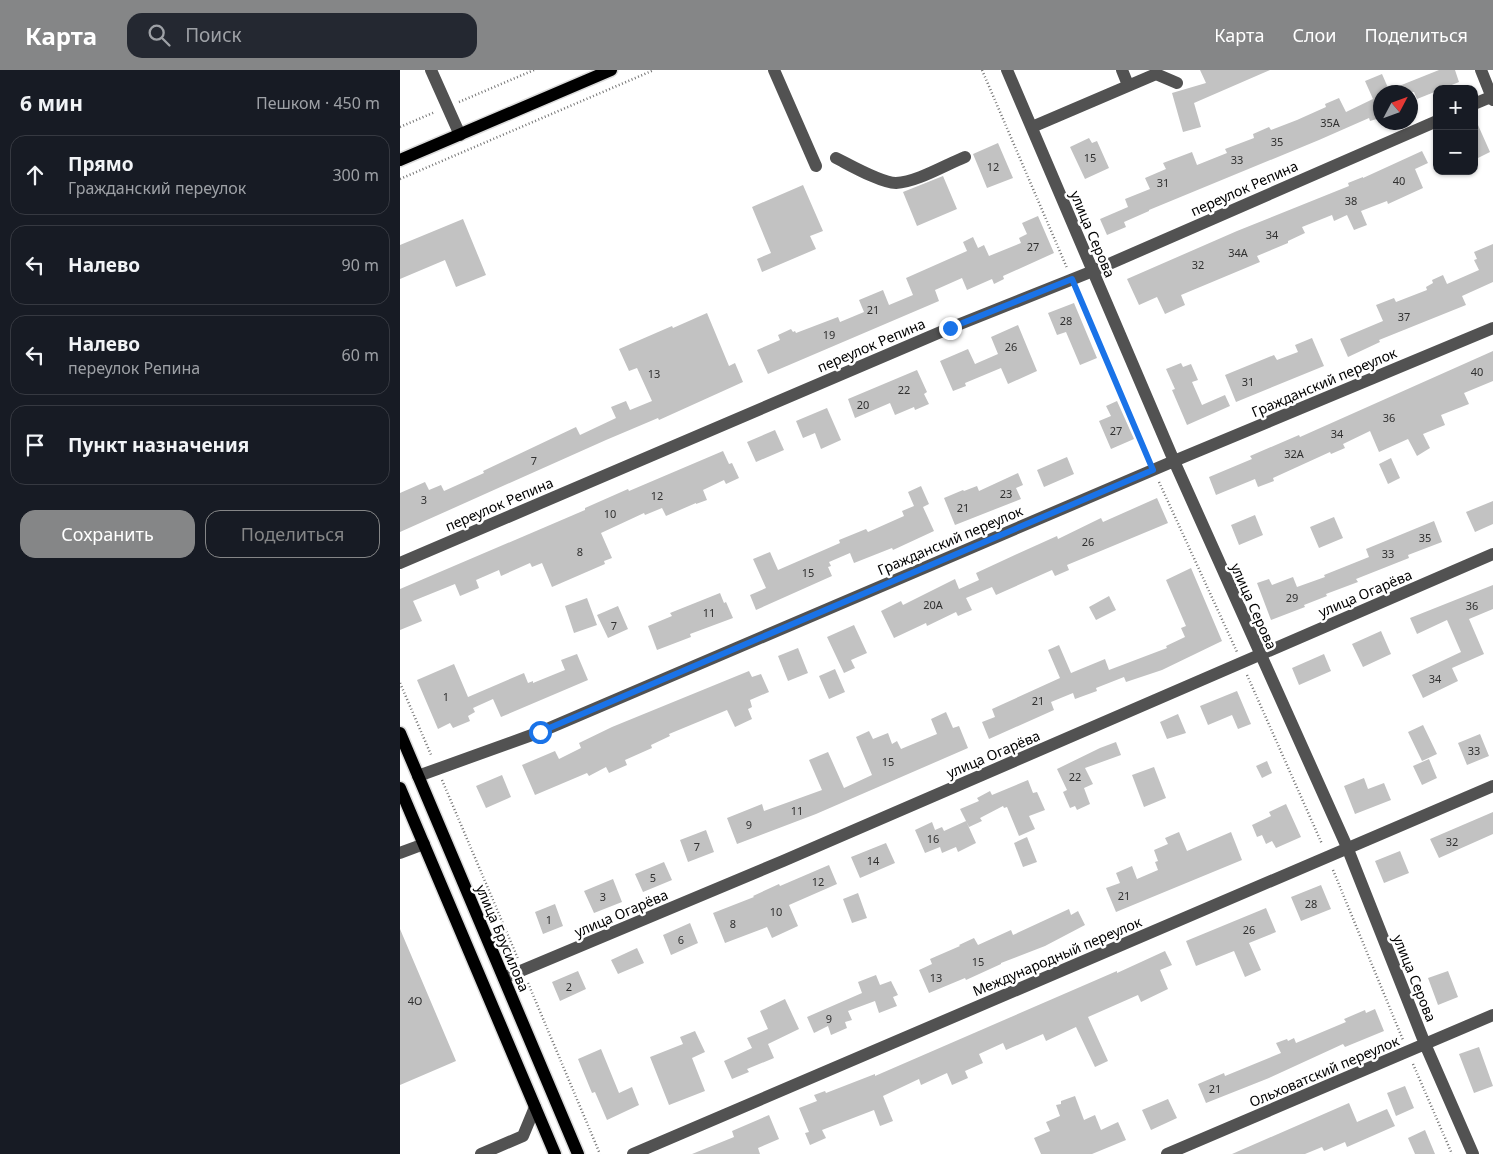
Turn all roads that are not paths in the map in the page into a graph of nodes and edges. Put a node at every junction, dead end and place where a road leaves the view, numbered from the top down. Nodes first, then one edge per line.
1 (431, 70) edge
2 (611, 70) edge
3 (774, 70) edge
4 (1007, 70) edge
5 (1122, 70) edge
6 (1481, 70) edge
7 (1177, 83) dead end
8 (1128, 85) junction
9 (1493, 98) edge
10 (1478, 103) edge
11 (1433, 123) edge
12 (1032, 127) junction
13 (460, 135) junction
14 (965, 157) dead end
15 (836, 158) dead end
16 (400, 160) edge
17 (816, 166) dead end
18 (1092, 271) junction
19 (1493, 328) edge
20 (1174, 461) junction
21 (1493, 554) edge
22 (400, 563) edge
23 (1259, 655) junction
24 (400, 733) edge
25 (418, 776) junction
26 (1493, 786) edge
27 (400, 788) edge
28 (424, 844) junction
29 (1347, 847) junction
30 (400, 853) edge
31 (504, 978) junction
32 (1493, 1015) edge
33 (1425, 1044) junction
34 (535, 1107) junction
35 (481, 1154) edge
36 (555, 1154) edge
37 (578, 1154) edge
38 (632, 1154) edge
39 (1167, 1154) edge
40 (1472, 1154) edge

1 - 13 street
2 - 13 main road
3 - 17 street
4 - 12 street, улица Серова
5 - 8 street
6 - 9 street
7 - 8 street
8 - 12 street
9 - 10 street
11 - 18 street, переулок Репина
12 - 18 street, улица Серова
13 - 16 main road
14 - 15 street
18 - 20 street, улица Серова
18 - 22 street, переулок Репина
19 - 20 street, Гражданский переулок
20 - 23 street, улица Серова
20 - 25 street, Гражданский переулок
21 - 23 street, улица Огарёва
23 - 29 street, улица Серова
23 - 31 street, улица Огарёва
24 - 25 main road, улица Брусилова
25 - 31 main road, улица Брусилова
26 - 29 street, Международный переулок
27 - 28 main road
28 - 30 street
28 - 34 main road
29 - 33 street, улица Серова
29 - 38 street, Международный переулок
31 - 37 main road, улица Брусилова
32 - 33 street, Ольховатский переулок
33 - 39 street, Ольховатский переулок
33 - 40 street, улица Серова
34 - 35 street
34 - 36 main road

